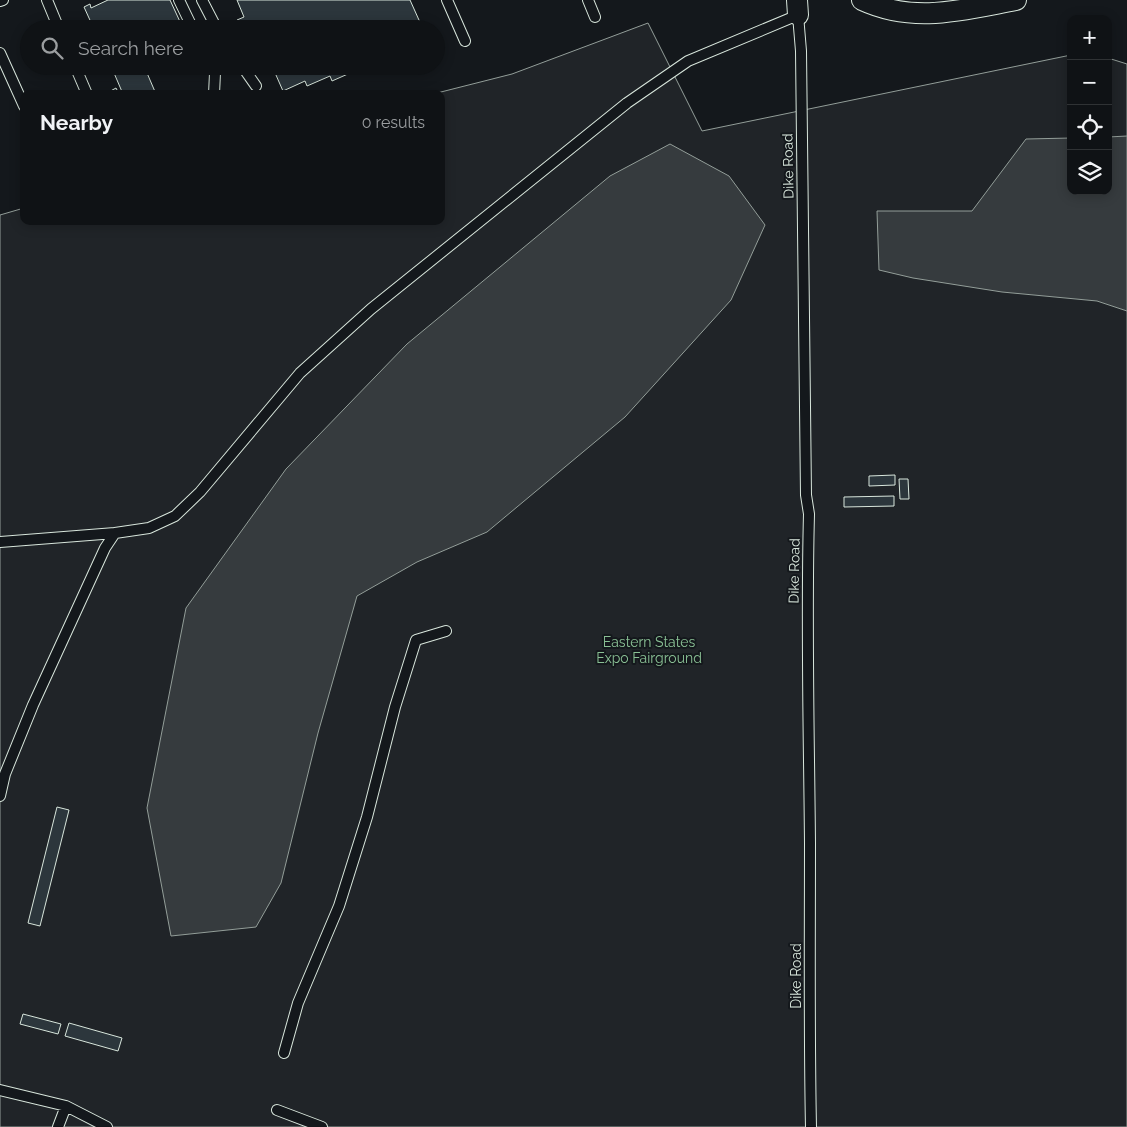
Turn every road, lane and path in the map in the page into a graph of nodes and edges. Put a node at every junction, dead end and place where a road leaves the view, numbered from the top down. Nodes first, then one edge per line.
1 (46, 0) edge
2 (179, 0) edge
3 (202, 0) edge
4 (447, 0) edge
5 (588, 0) edge
6 (862, 0) edge
7 (1016, 0) edge
8 (798, 8) edge
9 (595, 17) dead end
10 (55, 20) edge
11 (189, 20) edge
12 (212, 20) edge
13 (465, 42) dead end
14 (0, 52) edge
15 (79, 75) edge
16 (215, 75) edge
17 (248, 75) edge
18 (256, 86) dead end
19 (85, 90) edge
20 (214, 90) edge
21 (20, 97) edge
22 (115, 533) junction
23 (0, 542) edge
24 (446, 631) dead end
25 (0, 796) edge
26 (284, 1053) dead end
27 (0, 1090) edge
28 (66, 1106) junction
29 (277, 1110) dead end
30 (58, 1127) edge
31 (107, 1127) edge
32 (322, 1127) edge
33 (811, 1127) edge

1 - 10 lane
2 - 11 lane
3 - 12 lane
4 - 13 lane
5 - 9 lane
6 - 7 street
8 - 22 lane
8 - 33 lane, Dike Road
14 - 21 lane
15 - 19 lane
16 - 20 lane
17 - 18 lane
22 - 23 lane
22 - 25 lane
24 - 26 lane
27 - 28 lane
28 - 30 lane
28 - 31 lane
29 - 32 lane

